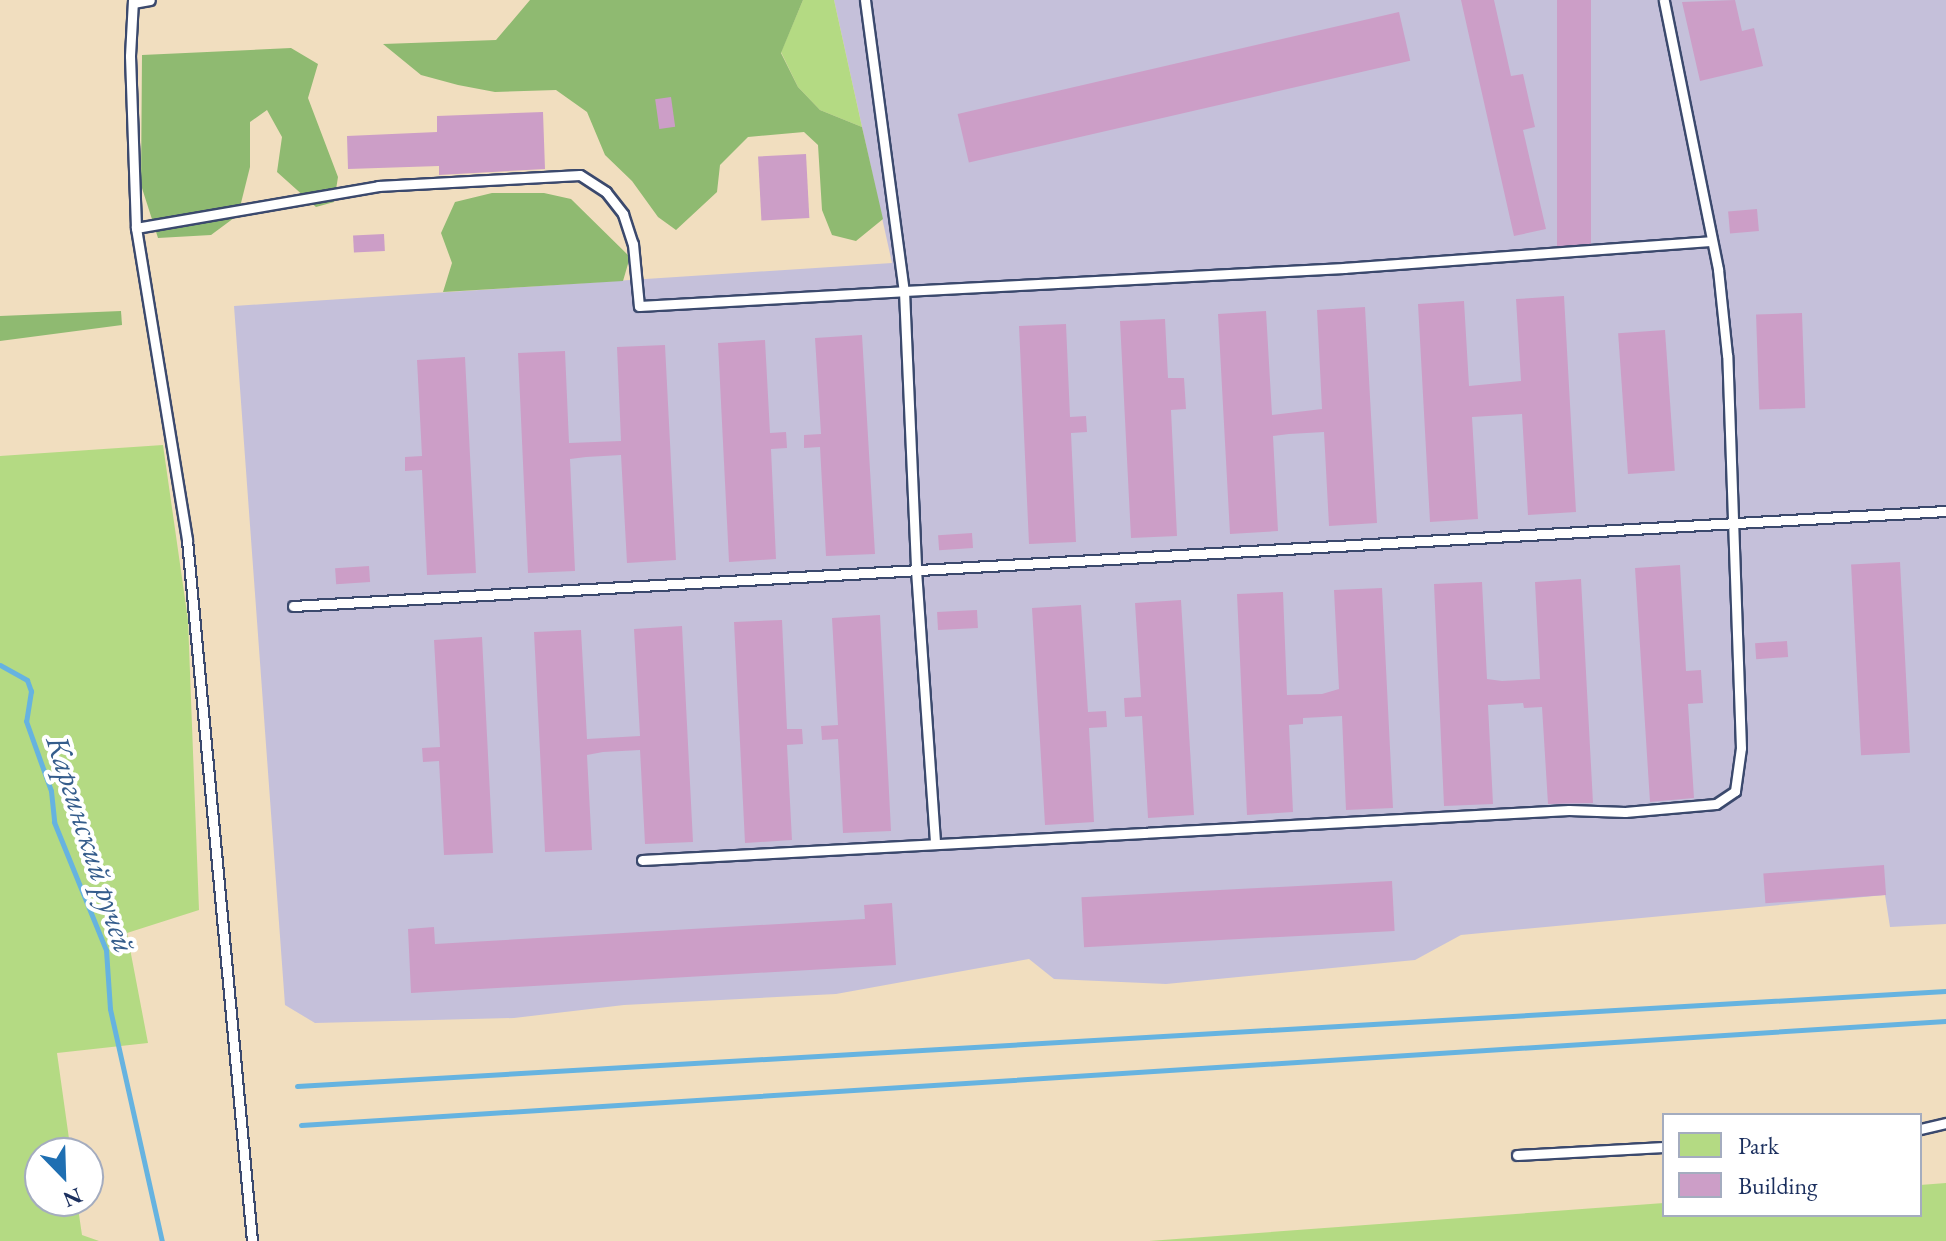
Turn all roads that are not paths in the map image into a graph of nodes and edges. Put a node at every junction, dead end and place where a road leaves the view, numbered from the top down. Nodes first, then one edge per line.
1 (150, 0) edge
2 (865, 0) edge
3 (1664, 0) edge
4 (133, 2) edge
5 (136, 228) junction
6 (1709, 241) junction
7 (904, 291) junction
8 (1946, 511) edge
9 (1732, 523) junction
10 (916, 570) junction
11 (293, 606) dead end
12 (935, 843) junction
13 (642, 860) dead end
14 (1946, 1123) edge
15 (1922, 1129) edge
16 (1662, 1147) edge
17 (1517, 1155) dead end
18 (252, 1241) edge

1 - 4 lane
2 - 7 lane
3 - 6 lane
4 - 5 lane
5 - 7 lane
5 - 18 lane
6 - 7 lane
6 - 9 lane
7 - 10 lane
8 - 9 lane
9 - 10 lane
9 - 12 lane
10 - 11 lane
10 - 12 lane
12 - 13 lane
14 - 15 lane
16 - 17 lane

